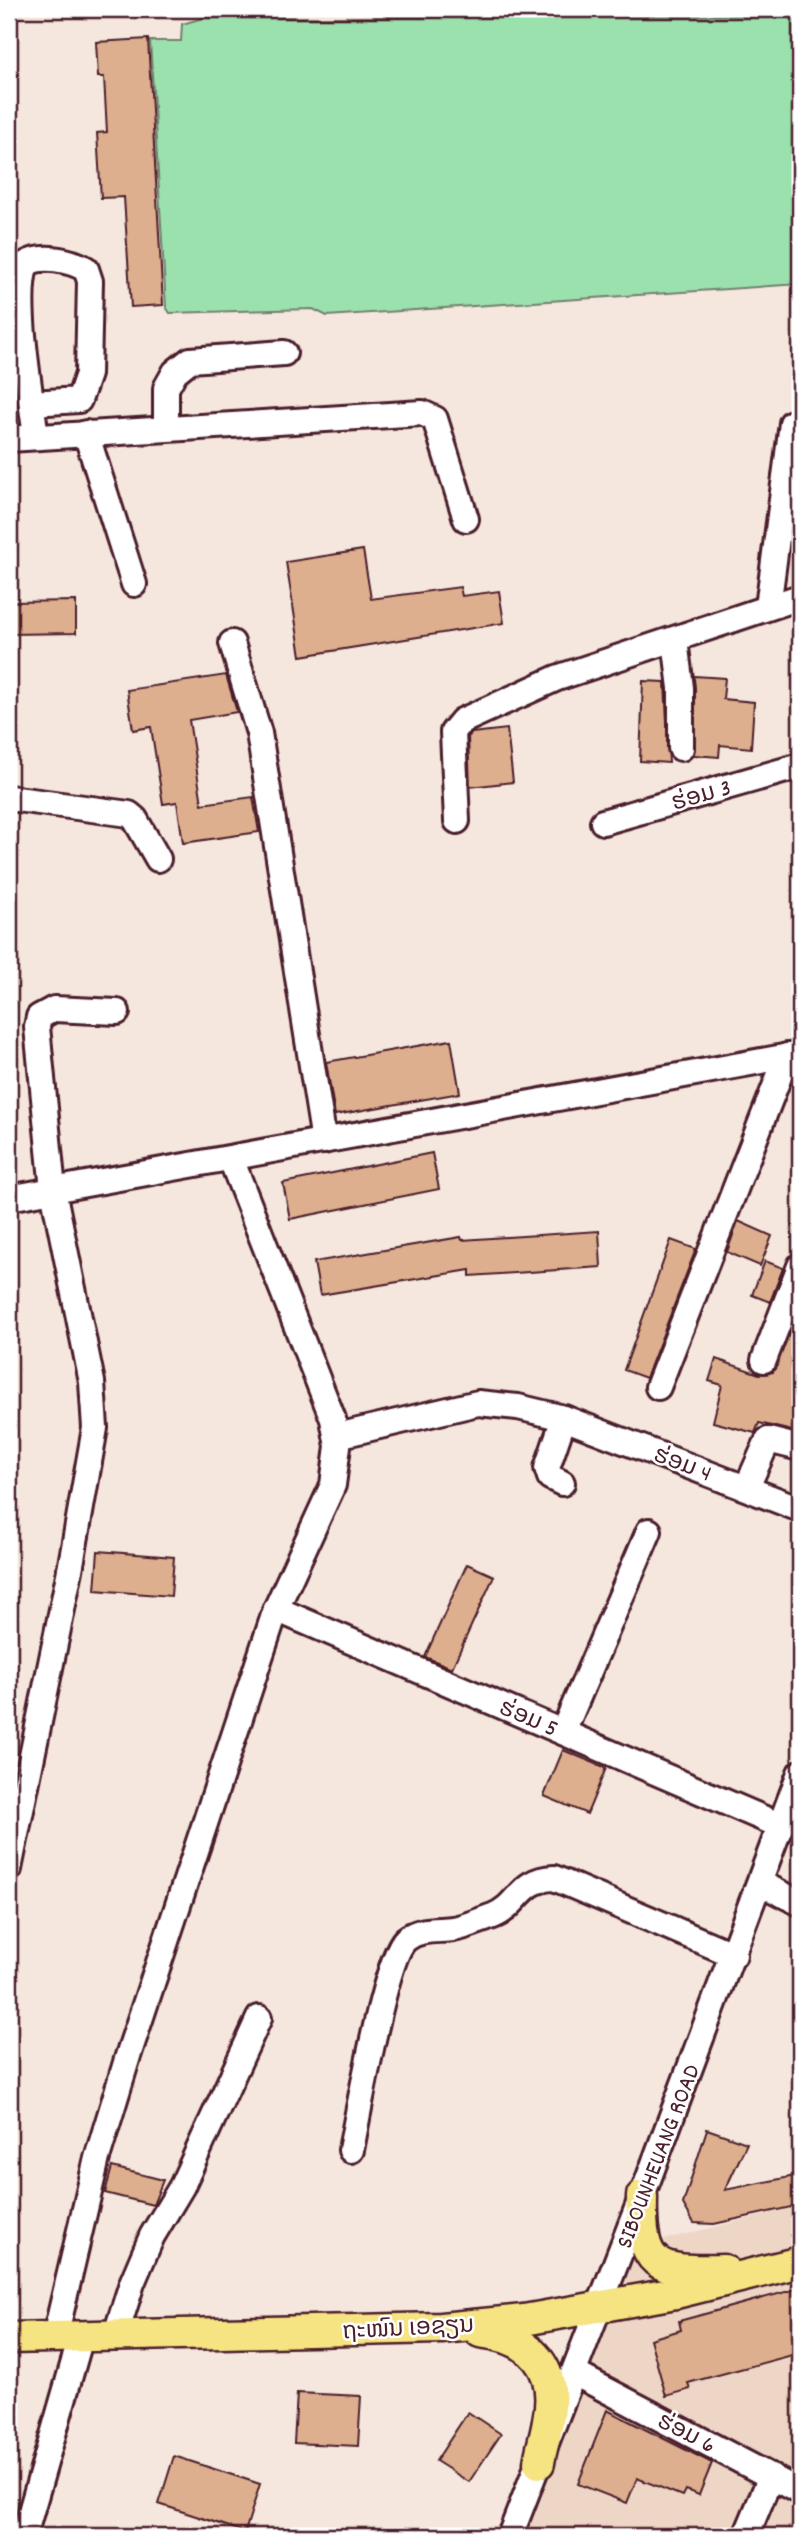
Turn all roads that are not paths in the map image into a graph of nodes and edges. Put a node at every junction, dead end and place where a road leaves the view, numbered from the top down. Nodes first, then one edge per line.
1 (284, 353) dead end
2 (32, 403) junction
3 (792, 423) dead end
4 (166, 427) junction
5 (86, 433) junction
6 (36, 437) junction
7 (9, 439) edge
8 (466, 519) dead end
9 (134, 584) dead end
10 (800, 597) edge
11 (768, 607) junction
12 (675, 640) junction
13 (232, 643) dead end
14 (681, 748) dead end
15 (800, 766) edge
16 (9, 798) edge
17 (457, 821) dead end
18 (603, 822) dead end
19 (158, 859) dead end
20 (117, 1012) dead end
21 (794, 1055) edge
22 (324, 1141) junction
23 (231, 1159) junction
24 (53, 1190) junction
25 (9, 1198) edge
26 (800, 1266) edge
27 (764, 1360) dead end
28 (658, 1387) dead end
29 (564, 1418) junction
30 (337, 1436) junction
31 (800, 1448) edge
32 (562, 1483) dead end
33 (747, 1487) junction
34 (800, 1509) edge
35 (649, 1531) dead end
36 (276, 1609) junction
37 (563, 1732) junction
38 (800, 1773) edge
39 (781, 1826) junction
40 (9, 1869) edge
41 (760, 1883) junction
42 (800, 1903) edge
43 (734, 1955) junction
44 (259, 2018) dead end
45 (351, 2150) dead end
46 (642, 2196) junction
47 (800, 2262) edge
48 (768, 2272) junction
49 (600, 2307) junction
50 (441, 2328) junction
51 (68, 2337) junction
52 (115, 2337) junction
53 (9, 2338) edge
54 (574, 2374) junction
55 (539, 2463) junction
56 (771, 2476) junction
57 (800, 2492) edge
58 (24, 2536) edge
59 (510, 2536) edge
60 (746, 2536) edge

1 - 4 street
2 - 2 street
2 - 6 street
3 - 11 street
4 - 5 street
4 - 8 street
5 - 6 street
5 - 9 street
6 - 7 street
10 - 11 street
11 - 12 street
12 - 14 street
12 - 17 street
13 - 22 street
15 - 18 street, ຮ່ອມ 3
16 - 19 street
20 - 24 street
21 - 22 street
21 - 28 street
22 - 23 street
23 - 24 street
23 - 30 street
24 - 25 street
24 - 40 street
26 - 27 street
29 - 30 street, ຮ່ອມ 4
29 - 32 street
29 - 33 street, ຮ່ອມ 4
30 - 36 street
31 - 33 street
33 - 34 street, ຮ່ອມ 4
35 - 37 street
36 - 37 street, ຮ່ອມ 5
36 - 51 street
37 - 39 street, ຮ່ອມ 5
38 - 39 street, SIBOUNHEUANG ROAD
39 - 41 street, SIBOUNHEUANG ROAD
41 - 42 street
41 - 43 street, SIBOUNHEUANG ROAD
43 - 45 street
43 - 46 street, SIBOUNHEUANG ROAD
44 - 52 street
46 - 48 main road
46 - 49 street, SIBOUNHEUANG ROAD
47 - 48 main road, ຖະໜົນ ເອຊຽນ
48 - 49 main road, ຖະໜົນ ເອຊຽນ
49 - 50 main road, ຖະໜົນ ເອຊຽນ
49 - 54 street, SIBOUNHEUANG ROAD
50 - 52 main road, ຖະໜົນ ເອຊຽນ
50 - 55 main road
51 - 52 main road, ຖະໜົນ ເອຊຽນ
51 - 53 main road, ຖະໜົນ ເອຊຽນ
51 - 58 street
54 - 55 street, SIBOUNHEUANG ROAD
54 - 56 street, ຮ່ອມ 6
55 - 59 street, SIBOUNHEUANG ROAD
56 - 57 street, ຮ່ອມ 6
56 - 60 street

